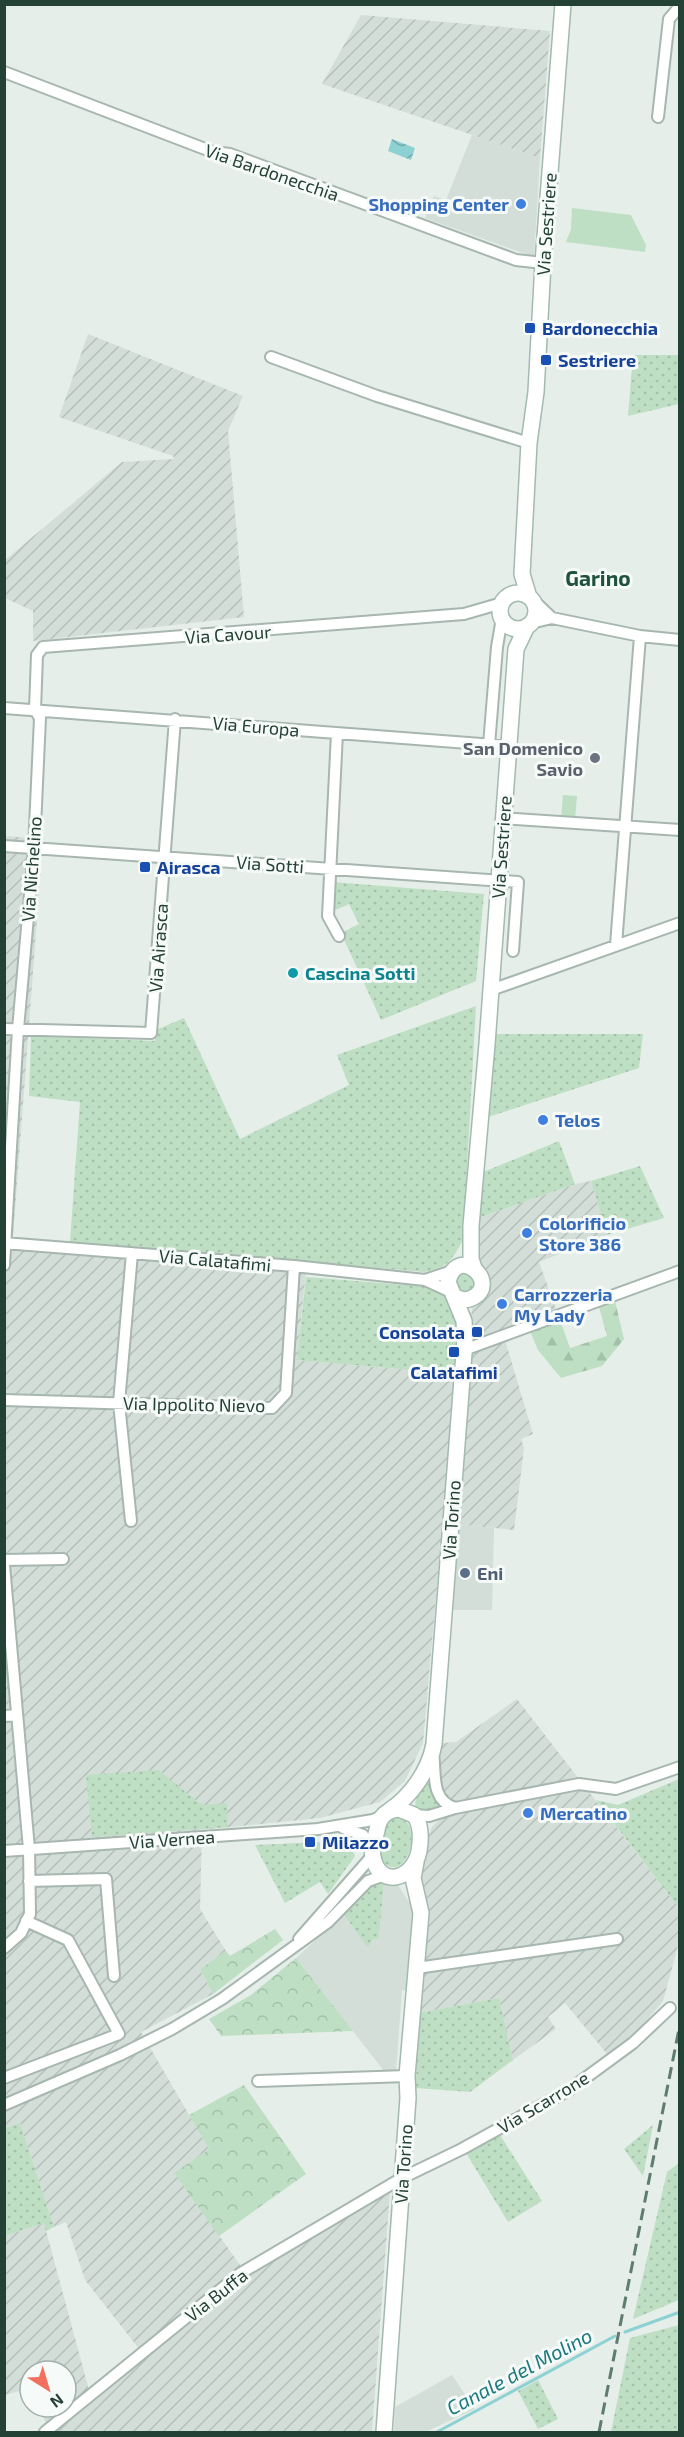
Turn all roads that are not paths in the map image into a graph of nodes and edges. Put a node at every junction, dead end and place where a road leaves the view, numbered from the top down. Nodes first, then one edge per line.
1 (563, 4) edge
2 (680, 6) edge
3 (4, 72) edge
4 (658, 117) dead end
5 (543, 263) junction
6 (271, 357) dead end
7 (529, 443) junction
8 (522, 574) junction
9 (530, 597) junction
10 (504, 611) junction
11 (552, 618) junction
12 (529, 624) junction
13 (640, 636) junction
14 (680, 640) edge
15 (516, 649) junction
16 (4, 708) edge
17 (35, 710) junction
18 (175, 719) junction
19 (337, 733) junction
20 (489, 745) junction
21 (508, 746) junction
22 (502, 818) junction
23 (625, 826) junction
24 (680, 830) edge
25 (4, 846) edge
26 (34, 849) junction
27 (165, 856) junction
28 (328, 868) junction
29 (498, 881) junction
30 (680, 923) edge
31 (339, 936) dead end
32 (616, 945) junction
33 (513, 951) dead end
34 (491, 990) junction
35 (4, 1029) edge
36 (18, 1029) junction
37 (487, 1044) joint
38 (470, 1238) junction
39 (6, 1243) edge
40 (132, 1253) junction
41 (4, 1265) edge
42 (294, 1266) junction
43 (474, 1268) junction
44 (454, 1269) junction
45 (680, 1271) edge
46 (425, 1280) junction
47 (452, 1294) junction
48 (475, 1296) junction
49 (464, 1321) junction
50 (464, 1350) junction
51 (4, 1400) edge
52 (119, 1403) junction
53 (131, 1521) dead end
54 (63, 1559) dead end
55 (4, 1560) edge
56 (4, 1565) edge
57 (17, 1715) junction
58 (4, 1716) edge
59 (433, 1751) junction
60 (680, 1767) edge
61 (415, 1787) junction
62 (455, 1808) junction
63 (387, 1813) junction
64 (442, 1813) junction
65 (412, 1814) junction
66 (340, 1827) junction
67 (420, 1834) junction
68 (29, 1849) junction
69 (4, 1851) edge
70 (373, 1852) junction
71 (416, 1862) junction
72 (389, 1876) junction
73 (29, 1881) junction
74 (416, 1897) junction
75 (26, 1921) junction
76 (617, 1940) dead end
77 (4, 1948) edge
78 (289, 1950) junction
79 (417, 1968) junction
80 (114, 1976) dead end
81 (670, 2008) dead end
82 (408, 2076) junction
83 (4, 2079) edge
84 (258, 2081) dead end
85 (4, 2105) edge
86 (402, 2178) junction
87 (45, 2433) edge
88 (384, 2433) edge

1 - 5 main road, Via Sestriere
2 - 4 street
3 - 5 street, Via Bardonecchia
5 - 7 main road, Via Sestriere
6 - 7 street
7 - 8 main road, Via Sestriere
8 - 9 main road
8 - 10 main road
9 - 10 main road
9 - 11 street
9 - 12 main road
10 - 12 main road
10 - 15 main road
10 - 17 street, Via Cavour
10 - 20 street
11 - 12 street
11 - 13 street
12 - 15 main road
13 - 14 street
13 - 23 street
15 - 21 main road, Via Sestriere
16 - 17 street, Via Europa
17 - 18 street, Via Europa
17 - 26 street, Via Nichelino
18 - 19 street, Via Europa
18 - 27 street, Via Airasca
19 - 20 street, Via Europa
19 - 28 street
20 - 21 street, Via Europa
21 - 22 main road, Via Sestriere
22 - 23 street
22 - 29 main road, Via Sestriere
23 - 24 street
23 - 32 street
25 - 26 street, Via Sotti
26 - 27 street, Via Sotti
26 - 36 street, Via Nichelino
27 - 28 street, Via Sotti
27 - 36 street, Via Airasca
28 - 29 street, Via Sotti
28 - 31 street
29 - 33 street
29 - 34 main road, Via Sestriere
30 - 32 street
32 - 34 street
34 - 37 main road, Via Sestriere
35 - 36 street
36 - 39 street, Via Nichelino
37 - 38 main road, Via Torino
38 - 43 main road, Via Torino
38 - 44 main road, Via Torino
39 - 40 street, Via Calatafimi
39 - 41 street, Via Nichelino
40 - 42 street, Via Calatafimi
40 - 52 street
42 - 46 street, Via Calatafimi
42 - 52 street, Via Ippolito Nievo
43 - 44 main road
43 - 48 main road, Via Torino
44 - 46 street, Via Calatafimi
44 - 47 main road, Via Torino
45 - 50 street
46 - 47 street, Via Calatafimi
47 - 48 main road
47 - 49 main road, Via Torino
48 - 49 main road, Via Torino
49 - 50 main road, Via Torino
50 - 59 main road, Via Torino
51 - 52 street, Via Ippolito Nievo
52 - 53 street
54 - 55 street
56 - 57 street
57 - 58 street
57 - 68 street
59 - 61 main road, Via Torino
59 - 62 street
60 - 62 street
61 - 63 main road
61 - 65 main road
62 - 64 street
63 - 65 main road
63 - 66 street, Via Vernea
63 - 70 main road
64 - 65 street
64 - 67 street
65 - 67 main road
66 - 68 street, Via Vernea
66 - 70 street
67 - 71 main road
68 - 69 street, Via Vernea
68 - 73 street
70 - 72 main road
70 - 78 street
71 - 72 main road
71 - 74 main road, Via Torino
72 - 74 main road
72 - 78 street
73 - 75 street
73 - 80 street
74 - 79 main road, Via Torino
75 - 77 street
75 - 83 street
76 - 79 street
78 - 85 street
79 - 82 main road, Via Torino
81 - 86 street, Via Scarrone
82 - 84 street
82 - 86 main road, Via Torino
86 - 87 street, Via Buffa
86 - 88 main road, Via Torino

